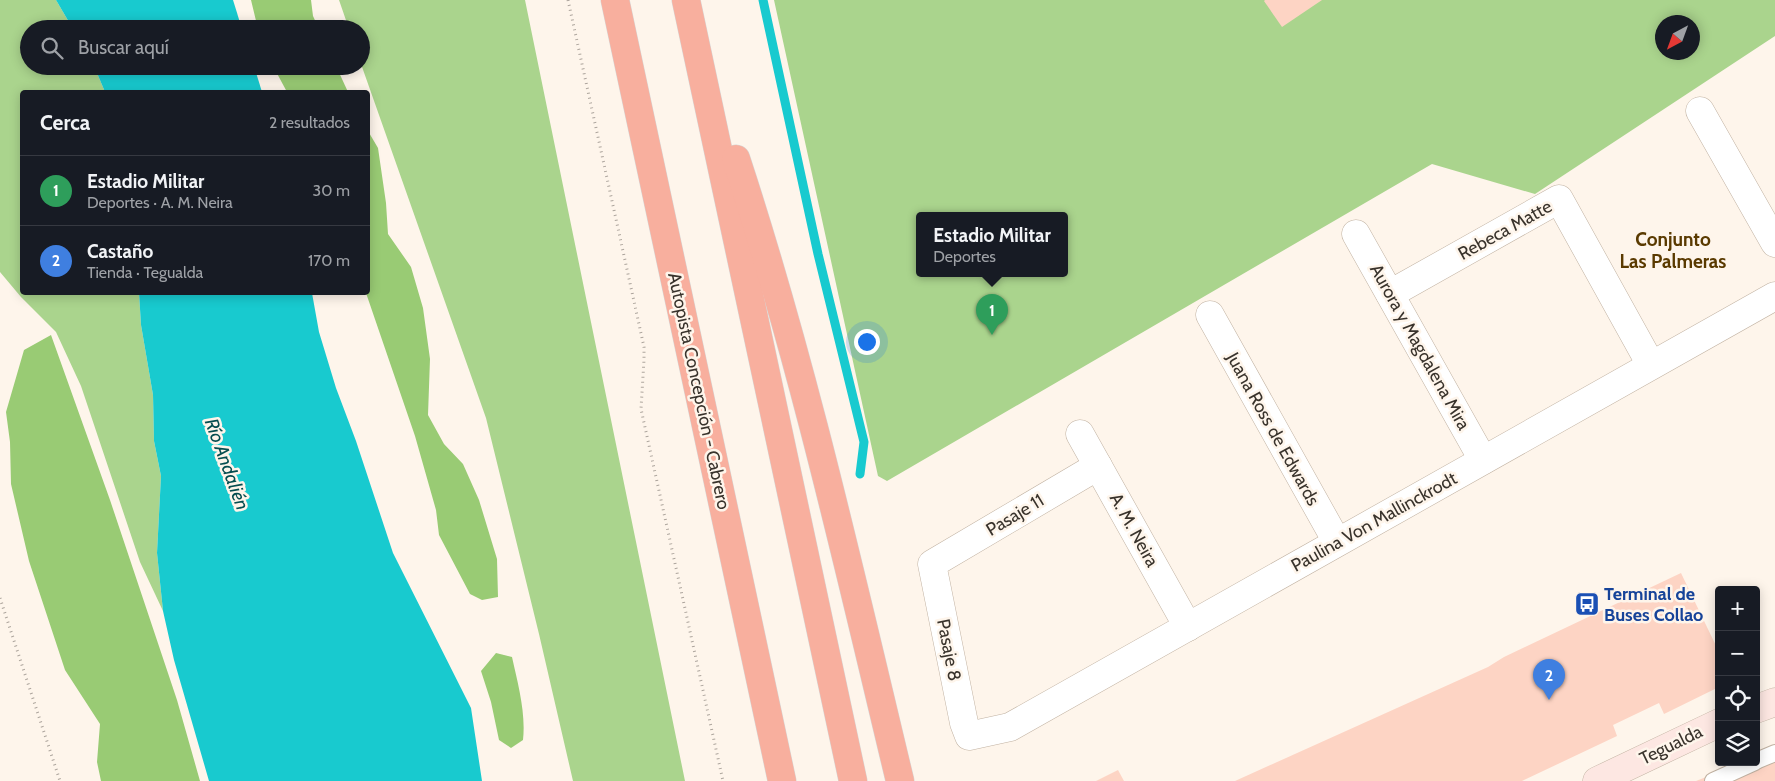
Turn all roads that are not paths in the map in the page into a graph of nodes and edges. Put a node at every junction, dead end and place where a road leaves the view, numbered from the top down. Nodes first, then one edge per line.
1 (615, 0) edge
2 (686, 0) edge
3 (695, 41) junction
4 (1700, 111) dead end
5 (1356, 234) dead end
6 (1775, 243) edge
7 (1390, 294) junction
8 (1775, 296) edge
9 (1210, 315) dead end
10 (1651, 365) junction
11 (1080, 434) dead end
12 (1483, 460) junction
13 (1098, 466) junction
14 (1337, 542) junction
15 (932, 564) joint
16 (1188, 627) junction
17 (1775, 702) edge
18 (1760, 708) edge
19 (1715, 724) edge
20 (969, 736) joint
21 (1775, 753) edge
22 (1760, 760) edge
23 (1746, 766) edge
24 (782, 781) edge
25 (853, 781) edge
26 (900, 781) edge
27 (1597, 781) edge
28 (1713, 781) edge

1 - 24 highway, Autopista Concepción - Cabrero
2 - 3 highway
3 - 25 highway
3 - 26 highway
4 - 6 street
5 - 7 street, Aurora y Magdalena Mira
7 - 10 street, Rebeca Matte
7 - 12 street, Aurora y Magdalena Mira
8 - 10 street, Paulina Von Mallinckrodt
9 - 14 street, Juana Ross de Edwards
10 - 12 street, Paulina Von Mallinckrodt
11 - 13 street, A. M. Neira
12 - 14 street, Paulina Von Mallinckrodt
13 - 15 street, Pasaje 11
13 - 16 street, A. M. Neira
14 - 16 street, Paulina Von Mallinckrodt
15 - 20 street, Pasaje 8
16 - 20 street, Paulina Von Mallinckrodt
17 - 18 street
19 - 27 street, Tegualda
21 - 22 lane
23 - 28 lane

